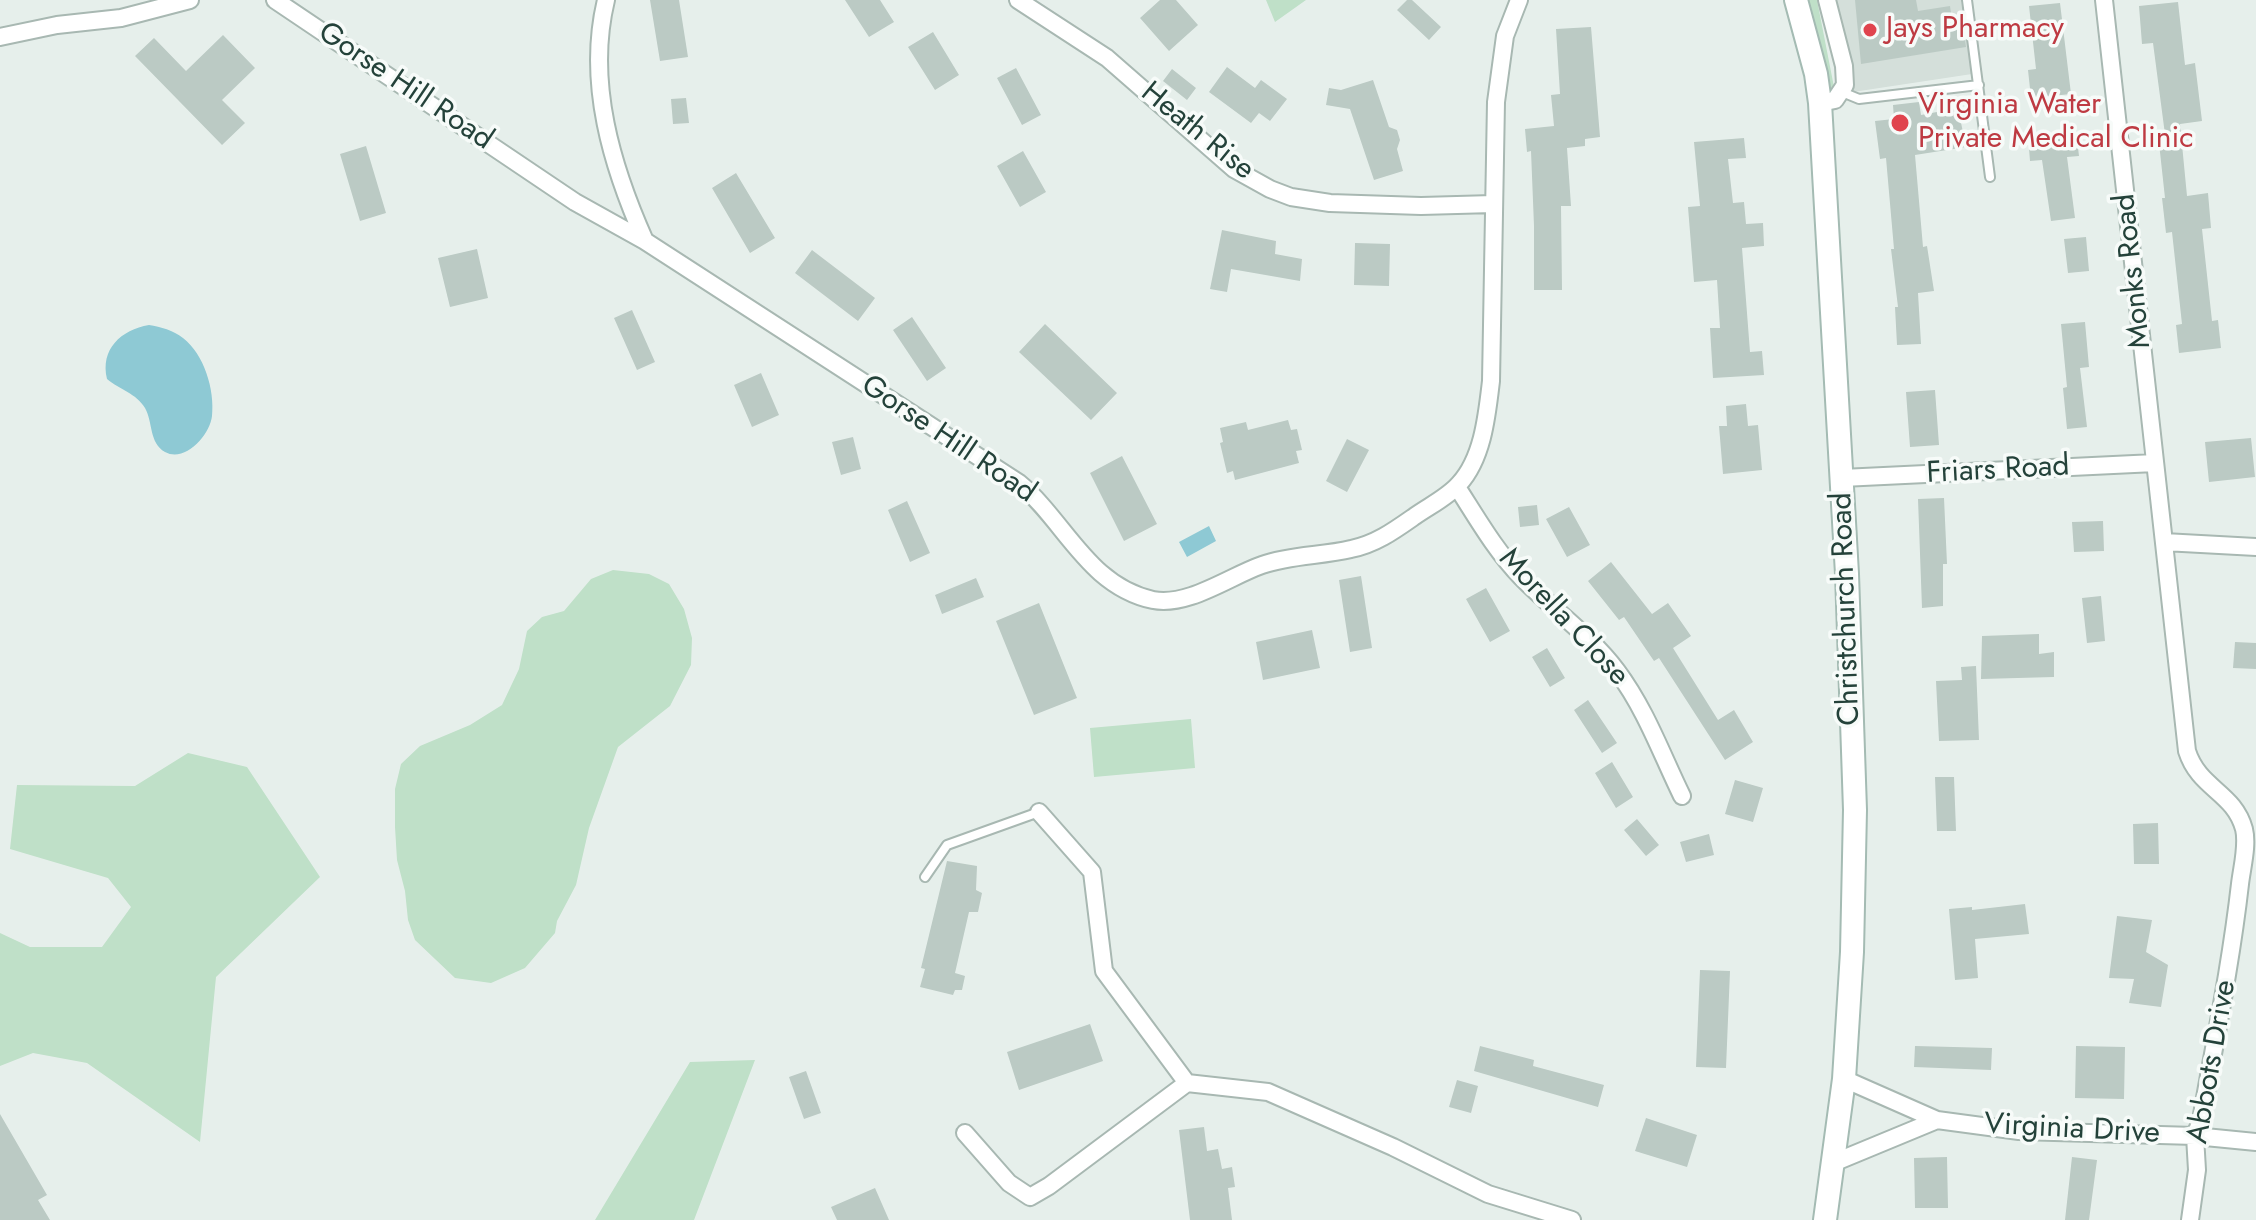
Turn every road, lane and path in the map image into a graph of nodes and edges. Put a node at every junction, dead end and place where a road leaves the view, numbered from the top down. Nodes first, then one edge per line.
1 (190, 0) edge
2 (275, 0) edge
3 (606, 0) edge
4 (1018, 0) edge
5 (1519, 0) edge
6 (1796, 0) edge
7 (1827, 0) edge
8 (1967, 0) edge
9 (2104, 0) edge
10 (0, 37) edge
11 (1979, 85) junction
12 (1842, 92) junction
13 (1820, 103) junction
14 (1990, 177) dead end
15 (1493, 204) junction
16 (645, 241) junction
17 (2155, 463) junction
18 (1842, 478) junction
19 (1457, 487) junction
20 (2164, 542) junction
21 (2256, 547) edge
22 (1682, 796) dead end
23 (1039, 812) joint
24 (925, 877) dead end
25 (1844, 1079) junction
26 (1187, 1083) junction
27 (1937, 1120) junction
28 (965, 1133) dead end
29 (2195, 1136) junction
30 (2256, 1142) edge
31 (1833, 1163) junction
32 (1572, 1220) edge
33 (1825, 1220) edge
34 (2190, 1220) edge

1 - 10 street
2 - 16 street, Gorse Hill Road
3 - 16 street
4 - 15 street, Heath Rise
5 - 15 street, Gorse Hill Road
6 - 13 main road, Christchurch Road
7 - 12 street
8 - 11 lane
9 - 17 street, Monks Road
11 - 12 lane
11 - 14 lane
12 - 13 street
13 - 18 main road, Christchurch Road
15 - 19 street, Gorse Hill Road
16 - 19 street, Gorse Hill Road
17 - 18 street, Friars Road
17 - 20 street, Monks Road
18 - 25 main road, Christchurch Road
19 - 22 street, Morella Close
20 - 21 street
20 - 29 street, Abbots Drive
23 - 24 lane
23 - 26 street
25 - 27 street, Virginia Drive
25 - 31 main road, Christchurch Road
26 - 28 street
26 - 32 street
27 - 29 street, Virginia Drive
27 - 31 street
29 - 30 street, Virginia Drive
29 - 34 street, Abbots Drive
31 - 33 main road, Christchurch Road

